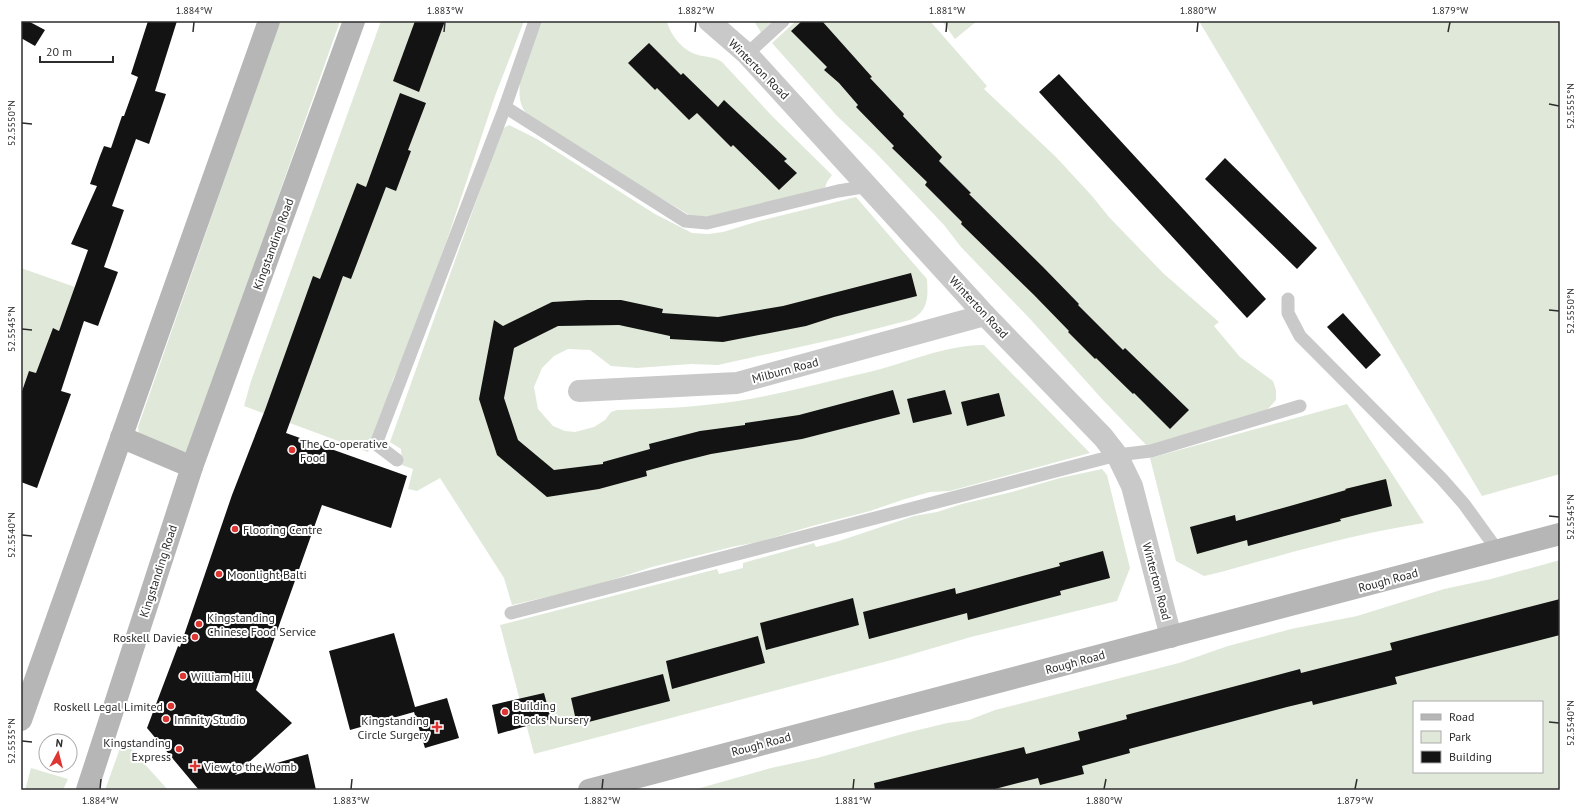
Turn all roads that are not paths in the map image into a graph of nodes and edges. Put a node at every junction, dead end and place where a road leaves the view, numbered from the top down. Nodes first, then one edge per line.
1 (270, 21) edge
2 (354, 21) edge
3 (535, 21) edge
4 (709, 21) edge
5 (783, 21) edge
6 (747, 54) junction
7 (505, 107) junction
8 (869, 186) junction
9 (1288, 299) dead end
10 (985, 315) junction
11 (579, 391) dead end
12 (1300, 406) dead end
13 (121, 437) junction
14 (1117, 455) junction
15 (397, 460) dead end
16 (192, 467) junction
17 (1560, 534) edge
18 (1498, 551) junction
19 (511, 613) dead end
20 (1172, 637) junction
21 (21, 720) edge
22 (87, 790) edge
23 (589, 790) edge

1 - 13 main road
2 - 16 main road, Kingstanding Road
3 - 7 lane
4 - 6 street, Winterton Road
5 - 6 lane
6 - 8 street, Winterton Road
7 - 8 lane
7 - 15 lane
8 - 10 street, Winterton Road
9 - 18 lane
10 - 11 street, Milburn Road
10 - 14 street, Winterton Road
12 - 14 lane
13 - 16 main road
13 - 21 main road
14 - 19 lane
14 - 20 street, Winterton Road
16 - 22 main road, Kingstanding Road
17 - 18 main road, Rough Road
18 - 20 main road, Rough Road
20 - 23 main road, Rough Road

